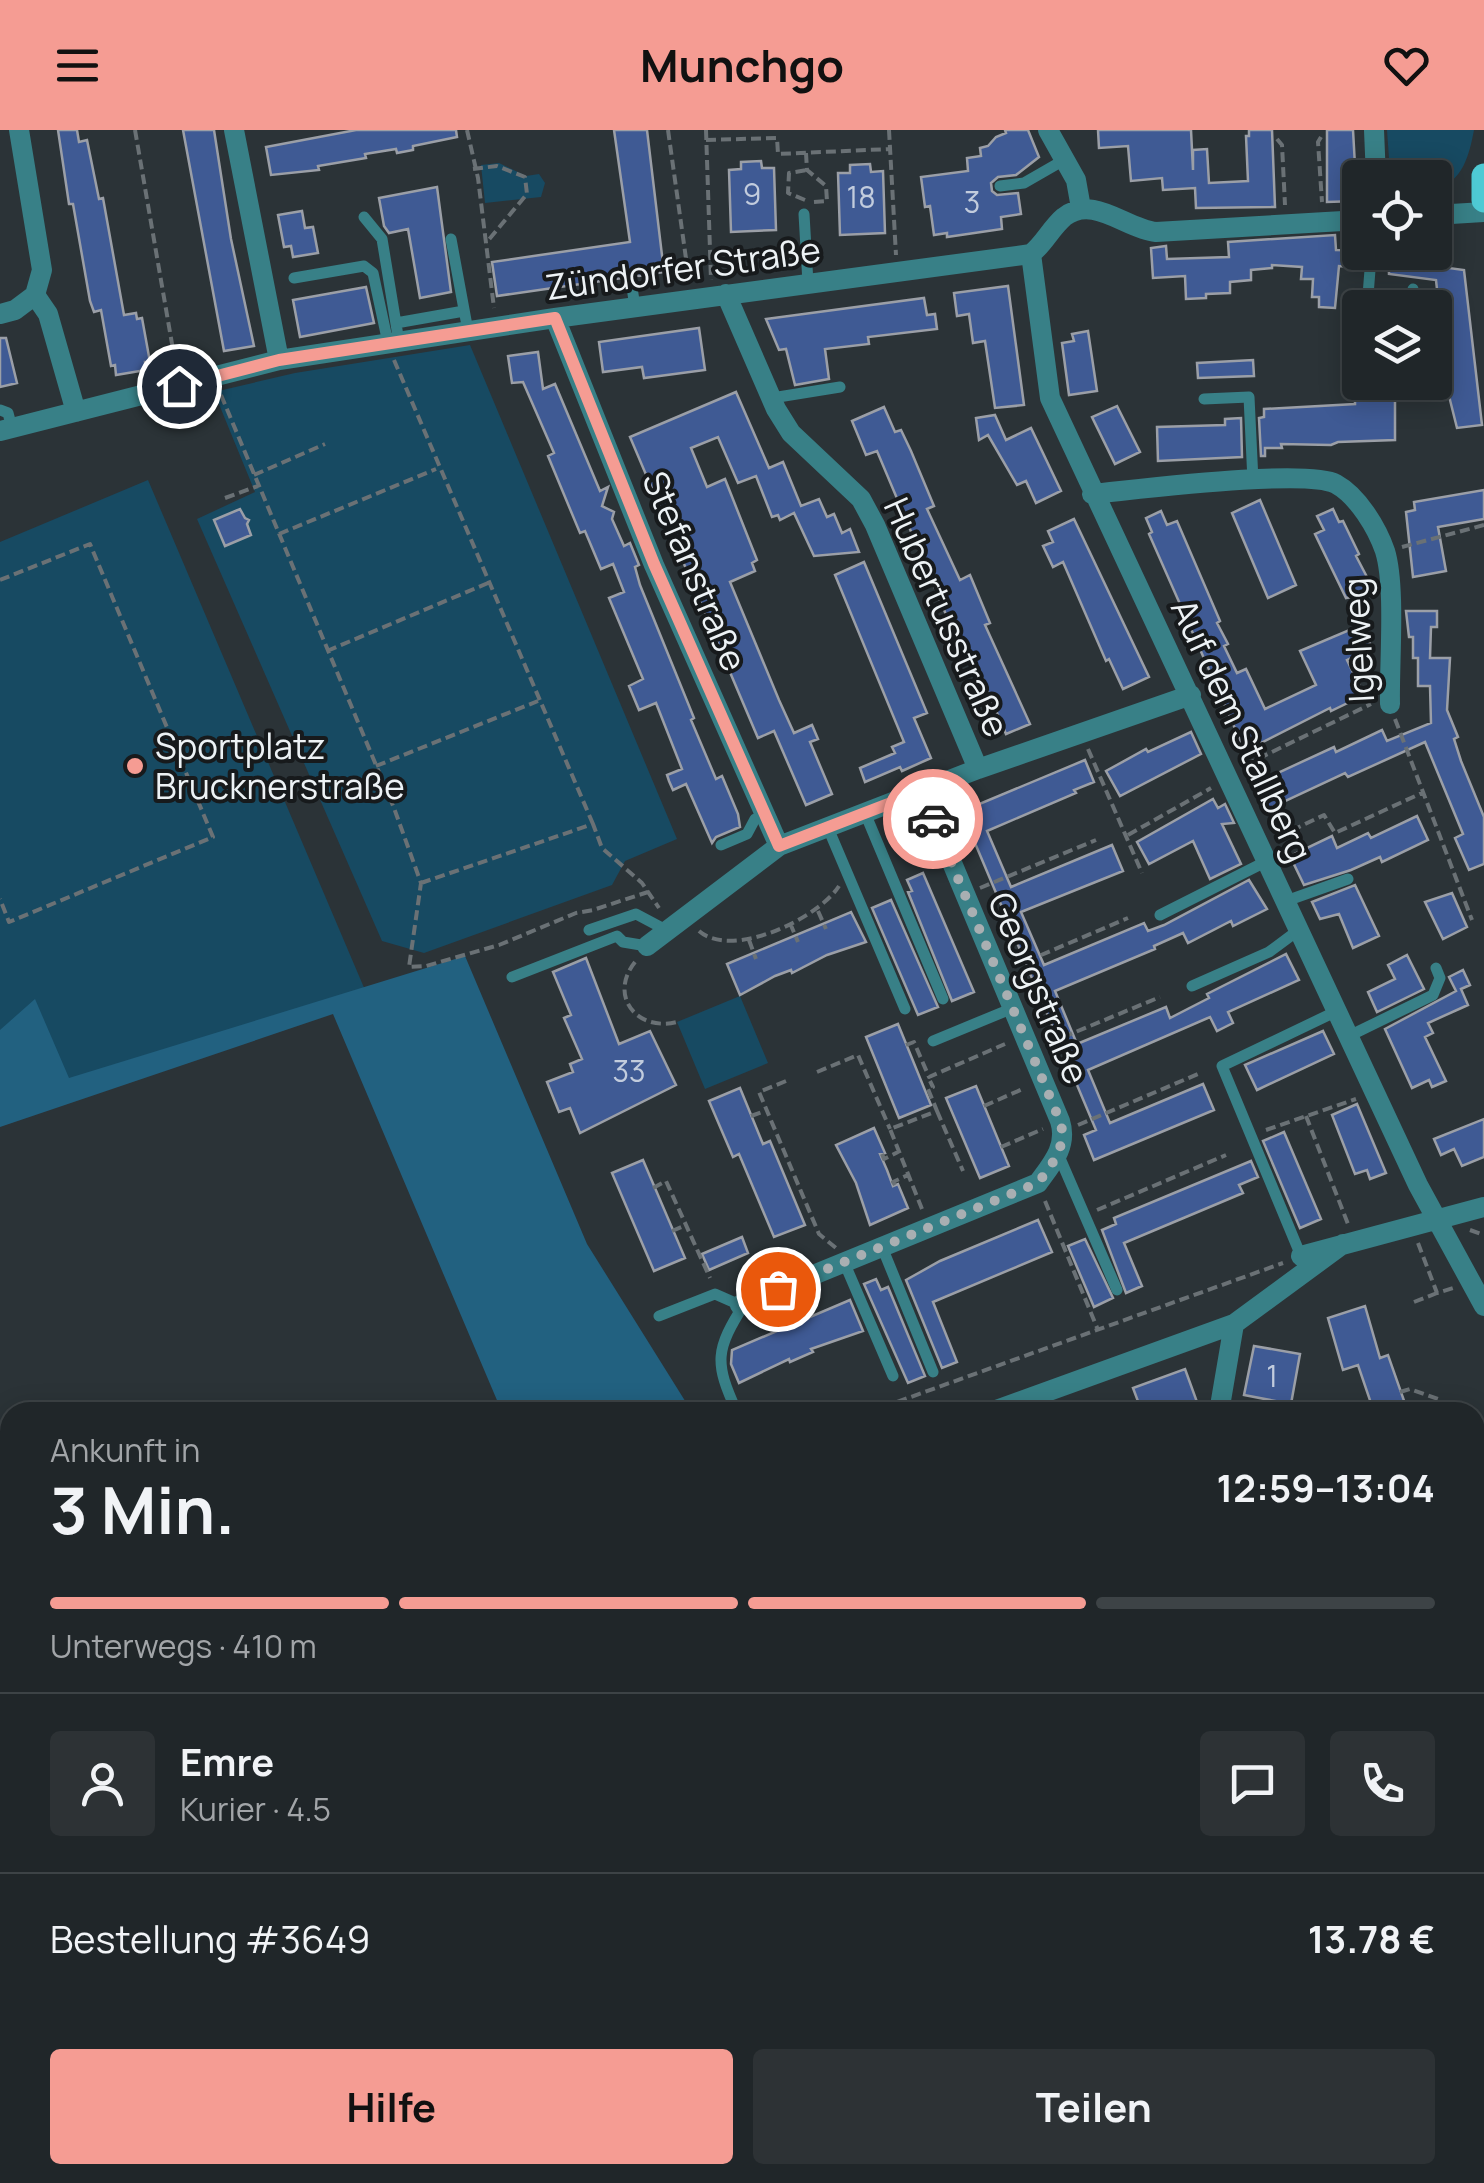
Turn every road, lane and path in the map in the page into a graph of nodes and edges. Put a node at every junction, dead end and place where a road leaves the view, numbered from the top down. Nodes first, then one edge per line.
1 (18, 130) edge
2 (134, 130) edge
3 (236, 130) edge
4 (467, 130) edge
5 (668, 130) edge
6 (706, 130) edge
7 (890, 130) edge
8 (1048, 130) edge
9 (1374, 130) edge
10 (1321, 137) dead end
11 (1277, 139) dead end
12 (706, 140) junction
13 (890, 148) junction
14 (806, 153) junction
15 (1064, 160) junction
16 (1375, 160) edge
17 (473, 169) junction
18 (806, 170) junction
19 (1484, 176) edge
20 (1284, 182) junction
21 (1274, 183) dead end
22 (1000, 186) dead end
23 (1484, 200) edge
24 (1081, 208) junction
25 (1484, 212) edge
26 (804, 214) dead end
27 (1452, 214) edge
28 (364, 218) dead end
29 (1342, 221) edge
30 (1323, 222) junction
31 (1286, 224) junction
32 (451, 239) dead end
33 (486, 244) junction
34 (1031, 254) junction
35 (1370, 270) dead end
36 (897, 272) junction
37 (294, 278) dead end
38 (631, 282) dead end
39 (808, 283) junction
40 (492, 290) dead end
41 (1368, 290) edge
42 (35, 295) junction
43 (710, 297) junction
44 (635, 307) junction
45 (0, 314) edge
46 (555, 318) junction
47 (466, 321) junction
48 (393, 338) junction
49 (279, 360) junction
50 (214, 377) junction
51 (179, 386) junction
52 (840, 387) dead end
53 (772, 398) junction
54 (1204, 399) dead end
55 (0, 410) edge
56 (76, 412) junction
57 (6, 429) edge
58 (325, 444) dead end
59 (438, 468) junction
60 (254, 475) junction
61 (1253, 481) junction
62 (259, 486) junction
63 (1092, 494) junction
64 (225, 498) dead end
65 (1484, 525) edge
66 (278, 534) junction
67 (1385, 552) junction
68 (0, 580) edge
69 (488, 583) junction
70 (328, 650) junction
71 (1191, 695) junction
72 (539, 700) junction
73 (1390, 704) junction
74 (1082, 732) junction
75 (376, 766) junction
76 (978, 770) junction
77 (1227, 776) junction
78 (922, 791) junction
79 (1424, 792) junction
80 (865, 813) junction
81 (765, 815) junction
82 (593, 824) junction
83 (828, 828) junction
84 (1126, 836) junction
85 (1096, 840) dead end
86 (721, 845) dead end
87 (779, 846) junction
88 (1264, 853) junction
89 (1142, 872) dead end
90 (846, 873) junction
91 (1348, 879) dead end
92 (422, 883) junction
93 (648, 892) junction
94 (965, 894) junction
95 (0, 899) edge
96 (1286, 900) junction
97 (817, 909) junction
98 (1160, 915) dead end
99 (1128, 918) dead end
100 (1472, 920) dead end
101 (790, 922) junction
102 (676, 925) junction
103 (1300, 929) junction
104 (589, 930) dead end
105 (826, 930) dead end
106 (749, 940) junction
107 (798, 942) dead end
108 (648, 946) junction
109 (756, 959) dead end
110 (1436, 968) dead end
111 (998, 973) junction
112 (512, 977) dead end
113 (1192, 986) dead end
114 (1160, 997) dead end
115 (943, 1000) dead end
116 (905, 1008) dead end
117 (1013, 1008) junction
118 (1338, 1010) junction
119 (677, 1022) dead end
120 (1349, 1036) junction
121 (933, 1040) dead end
122 (1028, 1043) junction
123 (906, 1045) dead end
124 (817, 1072) dead end
125 (1198, 1074) dead end
126 (929, 1079) junction
127 (1043, 1080) junction
128 (786, 1081) dead end
129 (922, 1084) dead end
130 (1375, 1092) junction
131 (984, 1106) dead end
132 (937, 1110) junction
133 (766, 1111) junction
134 (751, 1116) dead end
135 (1306, 1116) junction
136 (1061, 1126) junction
137 (890, 1129) junction
138 (1251, 1135) junction
139 (1001, 1147) dead end
140 (898, 1152) junction
141 (882, 1154) dead end
142 (1226, 1155) dead end
143 (1058, 1156) junction
144 (786, 1159) junction
145 (778, 1162) dead end
146 (963, 1171) dead end
147 (908, 1175) junction
148 (1038, 1183) junction
149 (895, 1185) dead end
150 (653, 1188) dead end
151 (804, 1200) junction
152 (796, 1204) dead end
153 (1484, 1207) edge
154 (1084, 1215) junction
155 (1439, 1219) junction
156 (686, 1225) junction
157 (1412, 1226) junction
158 (930, 1227) junction
159 (672, 1231) dead end
160 (1349, 1242) junction
161 (882, 1247) junction
162 (1301, 1256) junction
163 (847, 1261) junction
164 (1471, 1281) junction
165 (1117, 1290) dead end
166 (1436, 1294) junction
167 (1414, 1302) dead end
168 (742, 1304) junction
169 (1484, 1306) edge
170 (659, 1316) dead end
171 (1234, 1324) junction
172 (1098, 1330) junction
173 (933, 1372) dead end
174 (893, 1376) dead end
175 (1400, 1392) dead end
176 (1438, 1398) dead end
177 (732, 1402) edge
178 (897, 1402) edge
179 (1020, 1402) edge
180 (1220, 1402) edge

1 - 42 street
2 - 51 path
3 - 49 street
4 - 17 path
5 - 43 path
6 - 12 path
7 - 13 path
8 - 15 street
9 - 16 street
10 - 30 path
11 - 20 path
12 - 14 path
12 - 43 path
13 - 14 path
13 - 36 path
14 - 18 path
15 - 22 lane
15 - 24 street
17 - 33 path
17 - 33 path
18 - 18 path
19 - 23 main road
20 - 21 path
20 - 31 path
24 - 31 street
24 - 34 street
25 - 27 street
26 - 39 lane
28 - 48 lane
29 - 30 street
30 - 31 street
32 - 47 lane
33 - 40 path
34 - 36 street, Zündorfer Straße
34 - 63 street, Auf dem Stallberg
35 - 41 lane
36 - 39 street, Zündorfer Straße
37 - 48 lane
38 - 44 lane
39 - 43 street, Zündorfer Straße
42 - 45 street
42 - 56 street
43 - 44 street, Zündorfer Straße
43 - 53 street, Hubertusstraße
44 - 46 street, Zündorfer Straße
46 - 47 street, Zündorfer Straße
46 - 81 street, Stefanstraße
47 - 48 street, Zündorfer Straße
48 - 49 street, Zündorfer Straße
48 - 59 path
49 - 50 street, Zündorfer Straße
50 - 51 street, Zündorfer Straße
50 - 60 path
51 - 56 street, Zündorfer Straße
52 - 53 lane
53 - 76 street, Hubertusstraße
54 - 61 lane
55 - 57 lane
56 - 57 street, Zündorfer Straße
58 - 60 path
59 - 66 path
59 - 69 path
60 - 62 path
61 - 63 street, Igelweg
61 - 67 street, Igelweg
62 - 64 path
62 - 66 path
63 - 71 street, Auf dem Stallberg
65 - 67 path
66 - 70 path
67 - 73 street, Igelweg
68 - 95 path
69 - 70 path
69 - 72 path
70 - 75 path
71 - 74 street
71 - 77 street, Auf dem Stallberg
72 - 75 path
72 - 82 path
73 - 77 path
73 - 79 path, Igelweg
74 - 76 street
74 - 84 path
75 - 92 path
76 - 78 street
77 - 84 path
77 - 88 street, Auf dem Stallberg
78 - 80 street
78 - 94 street, Georgstraße
79 - 88 path
79 - 100 path, Igelweg
80 - 83 street
80 - 115 lane
81 - 86 lane
81 - 87 street, Stefanstraße
82 - 92 path
82 - 93 path
83 - 87 street
83 - 90 lane
84 - 89 path
85 - 94 path
87 - 102 street
88 - 96 street, Auf dem Stallberg
88 - 98 lane
90 - 97 path
90 - 116 lane
91 - 96 lane
92 - 93 path
93 - 102 path
94 - 111 street, Georgstraße
96 - 103 street, Auf dem Stallberg
97 - 101 path
97 - 105 path
99 - 111 path
101 - 106 path
101 - 107 path
102 - 104 lane
102 - 106 path
102 - 108 street
103 - 113 lane
103 - 118 street, Auf dem Stallberg
106 - 109 path
108 - 112 lane
108 - 119 path
110 - 120 lane
111 - 117 street, Georgstraße
114 - 122 path
117 - 121 lane
117 - 122 street, Georgstraße
118 - 120 street, Auf dem Stallberg
118 - 138 lane
120 - 130 street, Auf dem Stallberg
122 - 126 path
122 - 127 street, Georgstraße
123 - 126 path
124 - 137 path
125 - 136 path
126 - 129 path
126 - 132 path
127 - 131 path
127 - 136 street, Georgstraße
128 - 133 path
130 - 135 path
130 - 155 street, Auf dem Stallberg
132 - 137 path
132 - 146 path
133 - 134 path
133 - 144 path
135 - 138 path
135 - 160 path
136 - 139 path
136 - 143 street, Georgstraße
137 - 140 path
138 - 162 lane
140 - 141 path
140 - 147 path
142 - 154 path
143 - 148 street, Georgstraße
143 - 154 lane
144 - 145 path
144 - 151 path
147 - 149 path
147 - 158 path
148 - 158 street
148 - 172 path
150 - 156 path
151 - 152 path
151 - 163 path
153 - 155 street
154 - 165 lane
155 - 157 street
155 - 164 street, Auf dem Stallberg
156 - 159 path
156 - 168 path
157 - 160 street
157 - 166 path
158 - 161 street
160 - 162 street
160 - 171 street
161 - 163 street
161 - 173 lane
162 - 172 path
163 - 168 street
163 - 174 lane
164 - 166 path
164 - 169 street, Auf dem Stallberg
166 - 167 path
168 - 170 lane
168 - 177 lane
171 - 179 street
171 - 180 street
172 - 178 path
175 - 176 path

